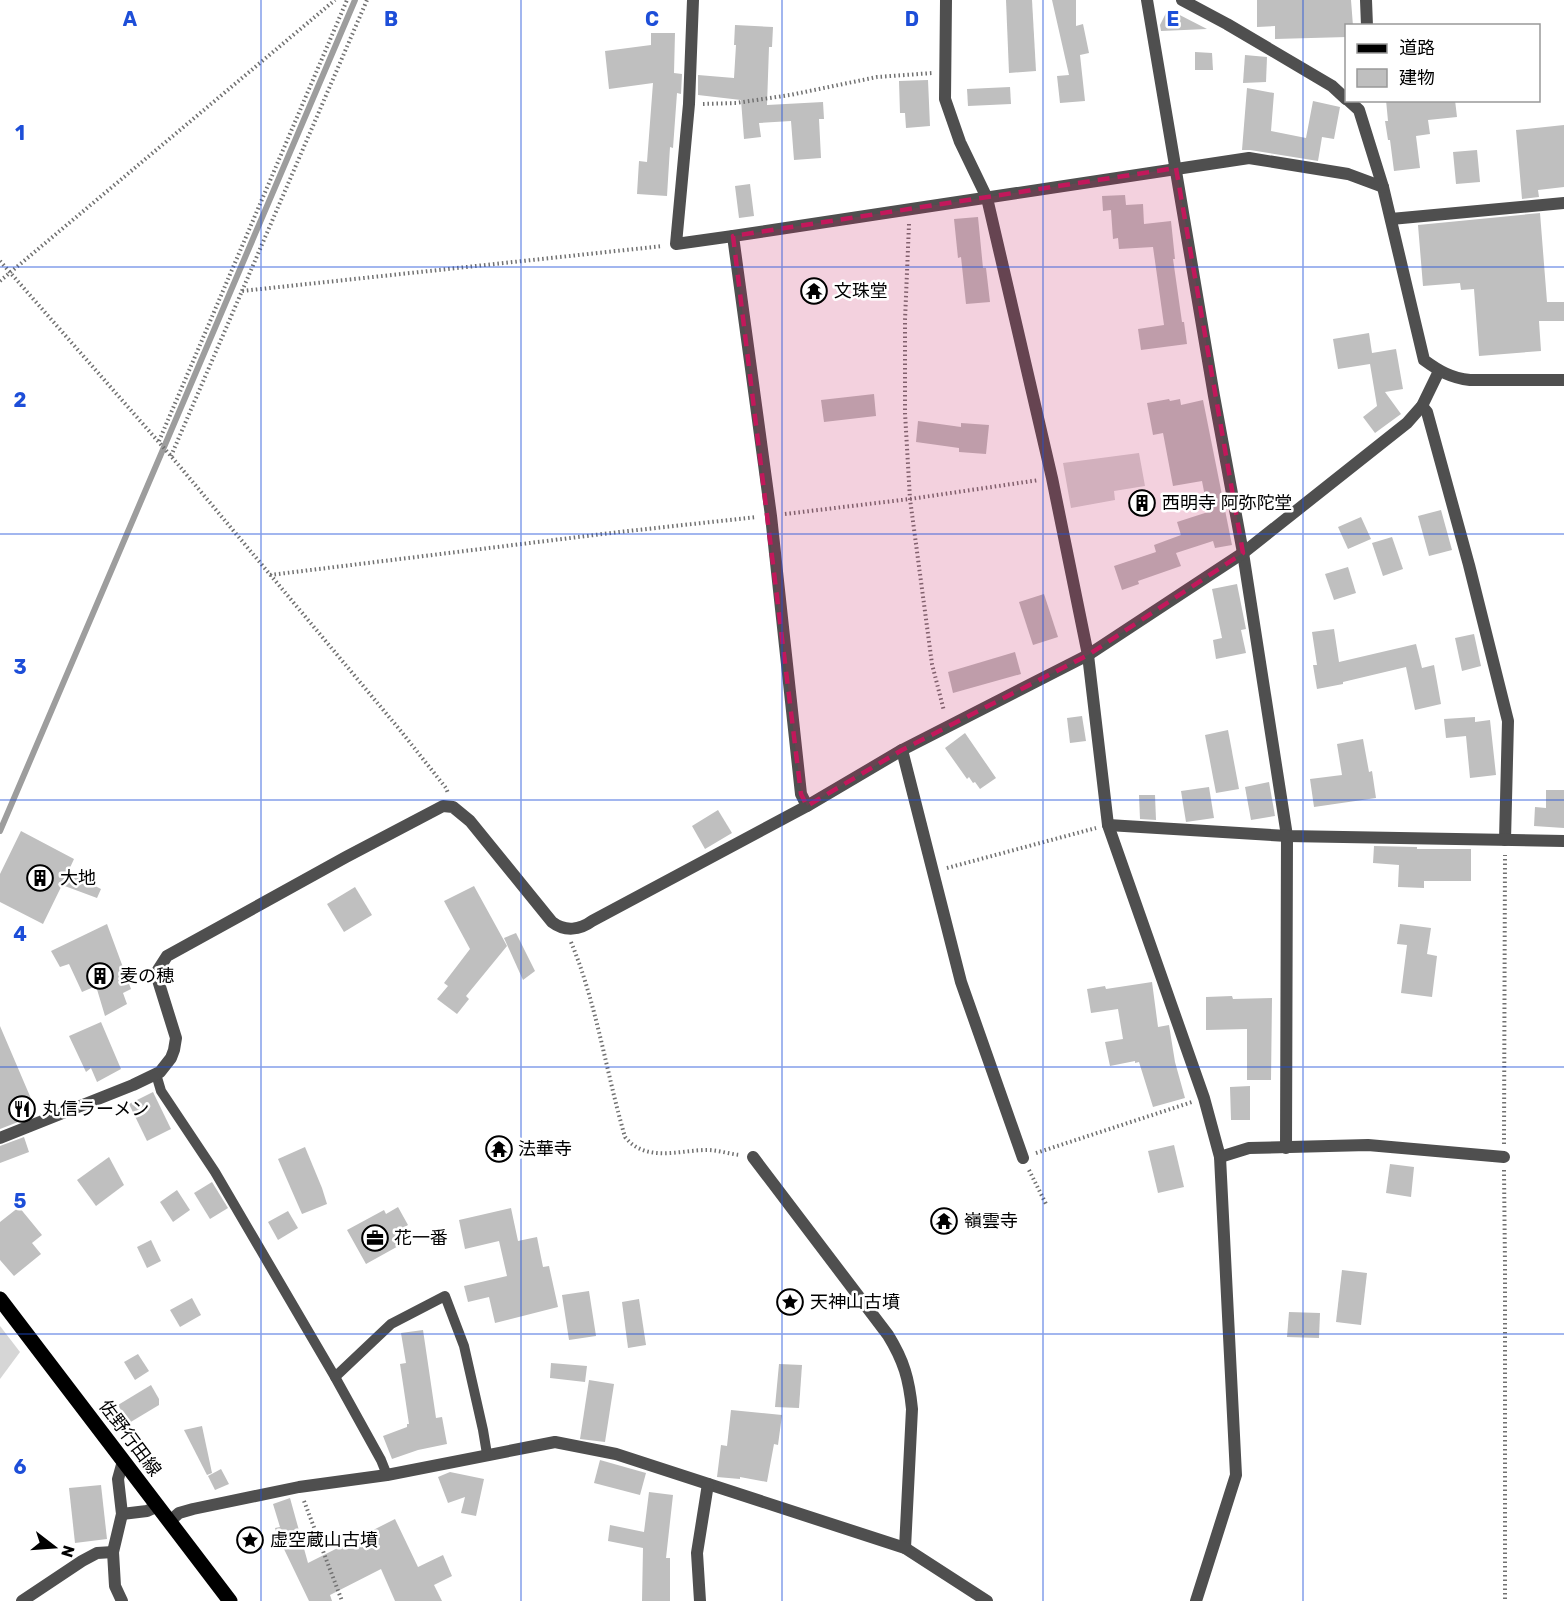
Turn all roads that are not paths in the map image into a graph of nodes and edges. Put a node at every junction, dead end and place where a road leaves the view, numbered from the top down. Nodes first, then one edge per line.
1 (693, 0) edge
2 (946, 0) edge
3 (1147, 0) edge
4 (1182, 0) edge
5 (1366, 0) edge
6 (1367, 24) edge
7 (1345, 97) edge
8 (1360, 105) edge
9 (1176, 168) junction
10 (1383, 187) junction
11 (987, 198) junction
12 (1564, 203) edge
13 (1391, 219) junction
14 (733, 236) junction
15 (1439, 371) junction
16 (1564, 380) edge
17 (1422, 406) junction
18 (1243, 553) junction
19 (1088, 655) junction
20 (902, 750) junction
21 (807, 806) junction
22 (1108, 825) junction
23 (1287, 836) junction
24 (1505, 840) junction
25 (1564, 841) edge
26 (156, 1074) junction
27 (0, 1138) edge
28 (1286, 1148) junction
29 (753, 1157) road end
30 (1220, 1157) junction
31 (1504, 1157) road end
32 (1023, 1158) road end
33 (0, 1299) edge
34 (335, 1377) junction
35 (488, 1454) junction
36 (123, 1461) junction
37 (387, 1475) junction
38 (708, 1484) junction
39 (158, 1506) junction
40 (122, 1514) junction
41 (170, 1521) junction
42 (904, 1548) junction
43 (114, 1552) junction
44 (22, 1601) edge
45 (122, 1601) edge
46 (230, 1601) edge
47 (700, 1601) edge
48 (987, 1601) edge
49 (1196, 1601) edge

1 - 14 street
2 - 11 street
3 - 9 street
4 - 7 street
5 - 6 street
8 - 10 street
9 - 10 street
9 - 11 street
9 - 18 street
10 - 13 street
11 - 14 street
11 - 19 street
12 - 13 street
13 - 15 street
14 - 21 street
15 - 16 street
15 - 17 street
17 - 18 street
17 - 24 street
18 - 19 street
18 - 23 street
19 - 20 street
19 - 22 street
20 - 21 street
20 - 32 street
21 - 26 street
22 - 23 street
22 - 30 street
23 - 24 street
23 - 28 street
24 - 25 street
26 - 27 street
26 - 34 lane
28 - 30 street
28 - 31 street
29 - 42 street
30 - 49 street
33 - 36 main road, 佐野行田線
34 - 35 lane
34 - 37 lane
35 - 37 street
35 - 38 street
36 - 39 main road, 佐野行田線
36 - 40 street
37 - 41 street
38 - 42 street
38 - 47 street
39 - 40 street
39 - 41 main road, 佐野行田線
40 - 43 street
41 - 46 main road, 佐野行田線
42 - 48 street
43 - 44 street
43 - 45 street

